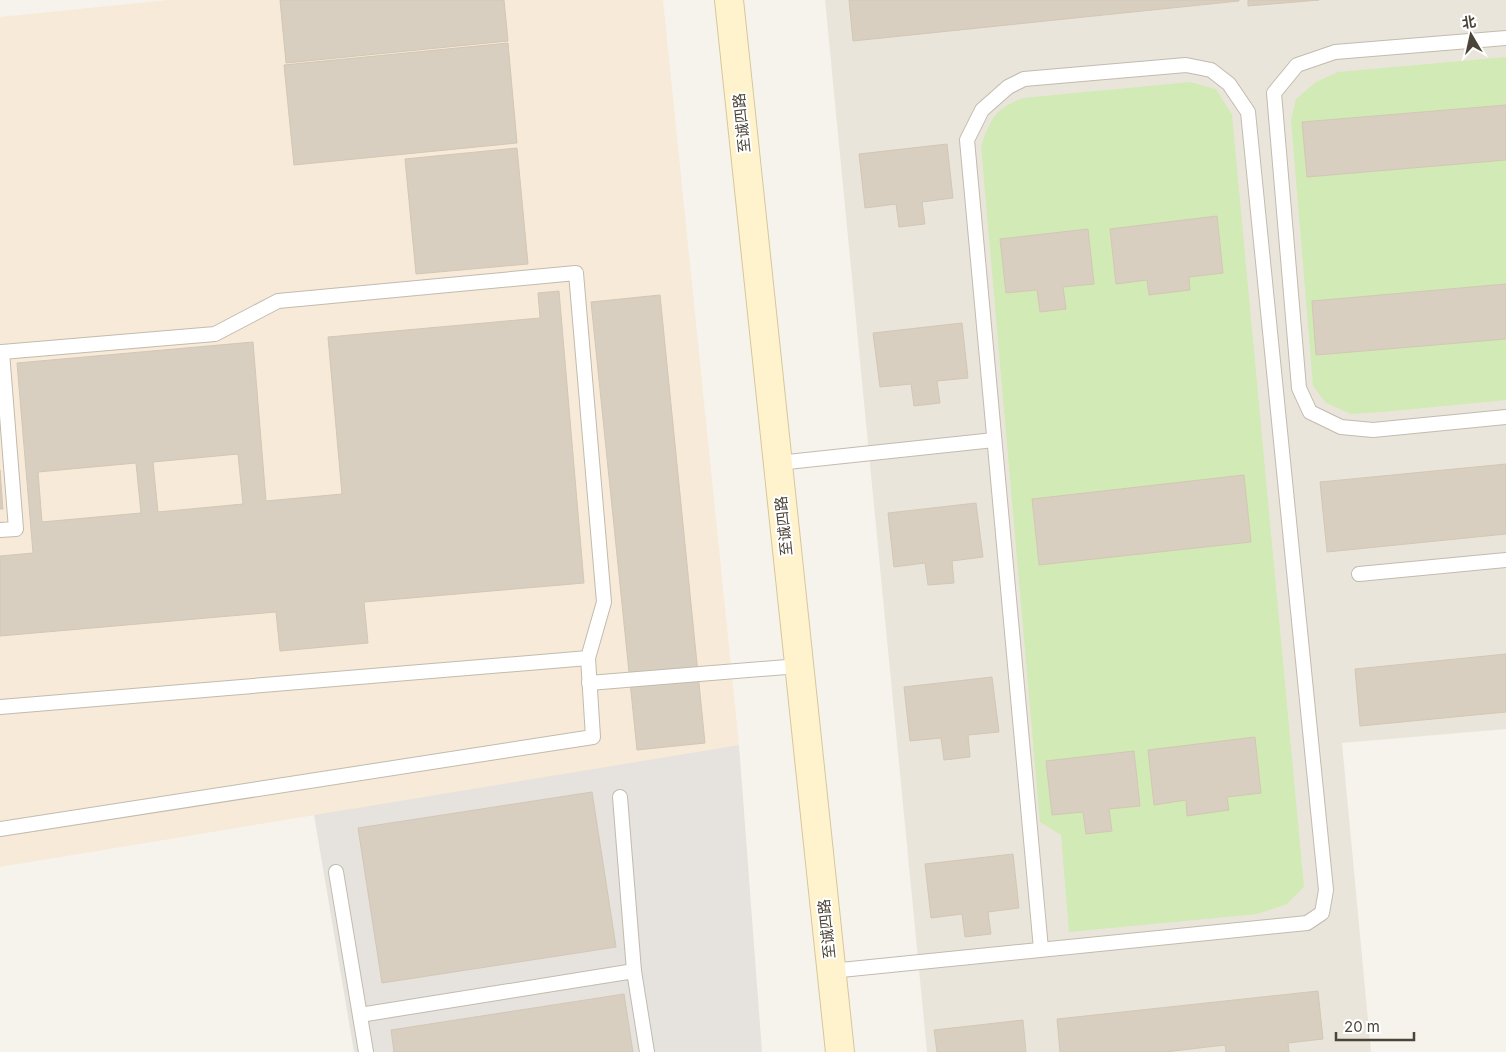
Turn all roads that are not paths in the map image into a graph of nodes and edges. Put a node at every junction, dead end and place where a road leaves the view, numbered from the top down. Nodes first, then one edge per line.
1 (729, 0) edge
2 (1506, 38) edge
3 (1506, 417) edge
4 (994, 440) junction
5 (778, 463) junction
6 (0, 530) edge
7 (1506, 560) edge
8 (1359, 574) dead end
9 (588, 658) junction
10 (799, 666) junction
11 (589, 683) junction
12 (0, 707) edge
13 (620, 797) dead end
14 (0, 829) edge
15 (336, 872) dead end
16 (1041, 949) junction
17 (831, 971) junction
18 (634, 972) junction
19 (360, 1015) junction
20 (366, 1052) edge
21 (647, 1052) edge
22 (840, 1052) edge

1 - 5 main road, 至诚四路
2 - 3 lane
4 - 5 lane
4 - 16 lane
4 - 16 lane
5 - 10 main road, 至诚四路
6 - 9 lane
7 - 8 lane
9 - 11 lane
9 - 12 lane
10 - 11 lane
10 - 17 main road, 至诚四路
11 - 14 lane
13 - 18 lane
15 - 19 lane
16 - 17 lane
17 - 22 main road, 至诚四路
18 - 19 lane
18 - 21 lane
19 - 20 lane

